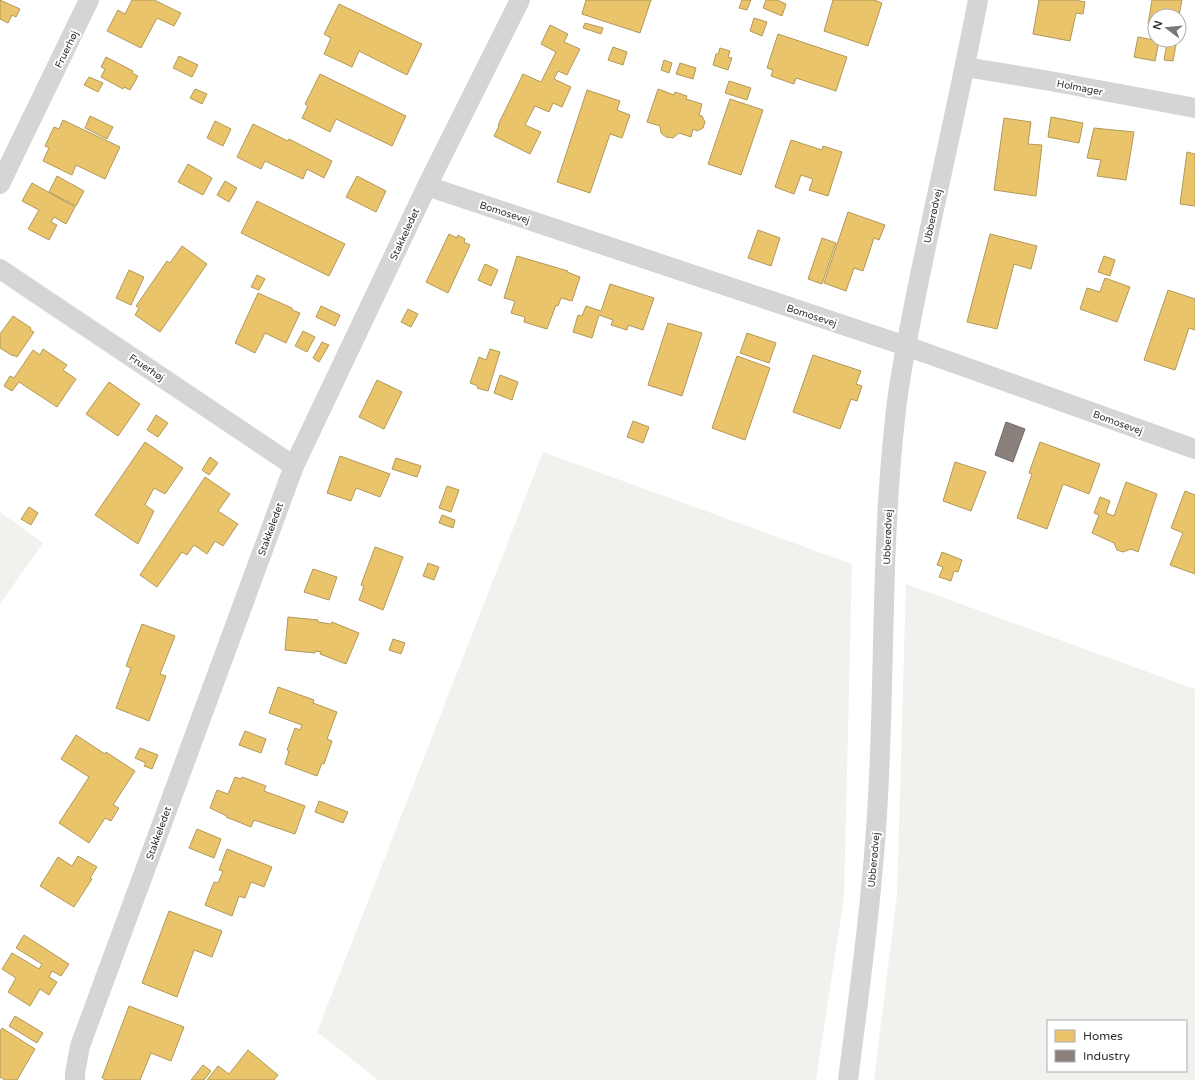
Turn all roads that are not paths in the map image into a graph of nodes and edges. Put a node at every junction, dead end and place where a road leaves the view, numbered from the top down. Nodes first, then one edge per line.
1 (90, 0) edge
2 (520, 0) edge
3 (978, 0) edge
4 (966, 67) junction
5 (1195, 108) edge
6 (0, 184) edge
7 (427, 186) junction
8 (0, 269) edge
9 (906, 346) junction
10 (1195, 449) edge
11 (294, 466) junction
12 (75, 1080) edge
13 (848, 1080) edge

1 - 6 street, Fruerhøj
2 - 7 street, Stakkeledet
3 - 4 street, Ubberødvej
4 - 5 street, Holmager
4 - 9 street, Ubberødvej
7 - 9 street, Bomosevej
7 - 11 street, Stakkeledet
8 - 11 street, Fruerhøj
9 - 10 street, Bomosevej
9 - 13 street, Ubberødvej
11 - 12 street, Stakkeledet

